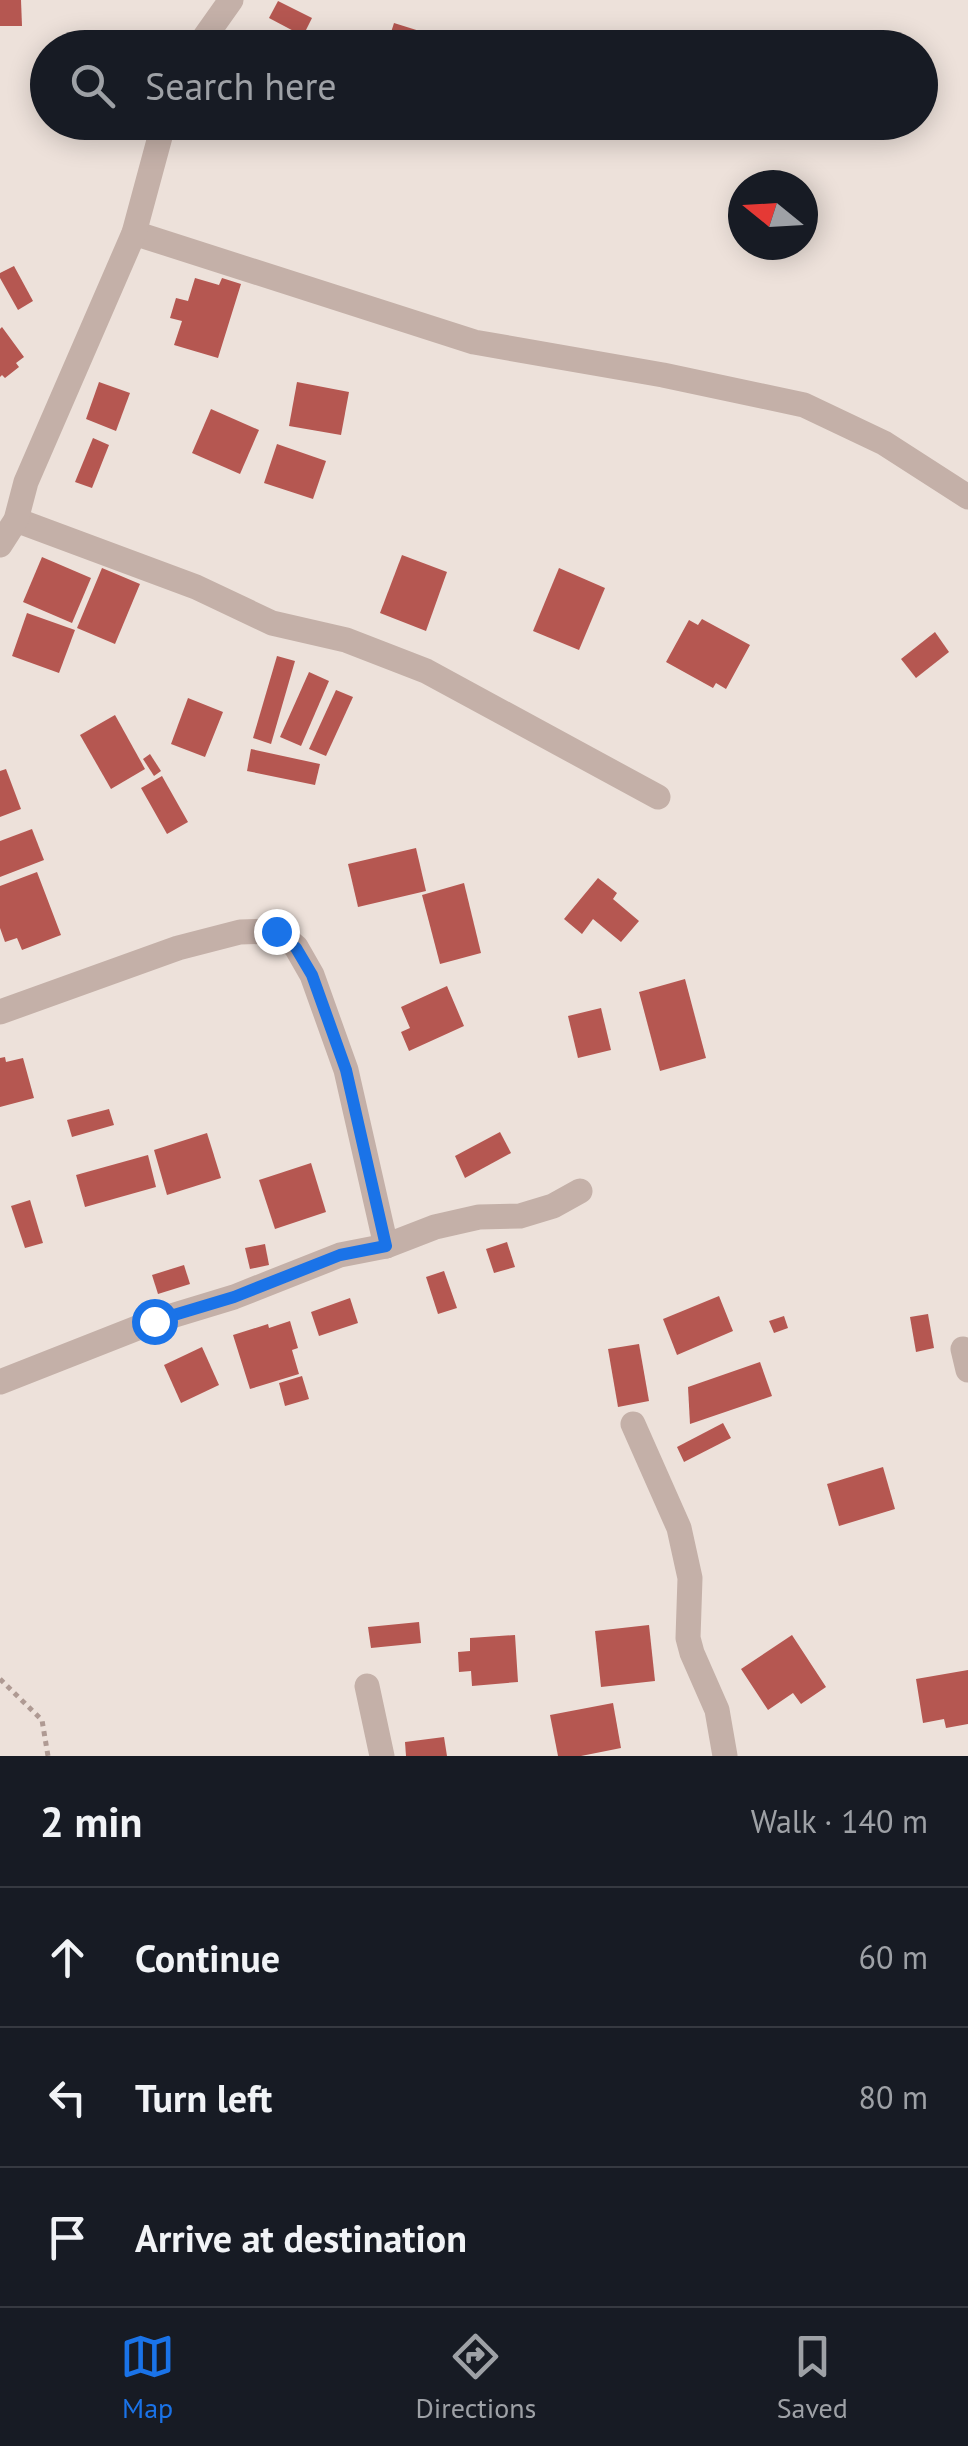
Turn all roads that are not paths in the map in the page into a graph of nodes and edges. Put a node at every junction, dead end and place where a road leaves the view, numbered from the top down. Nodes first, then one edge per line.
1 (232, 0) edge
2 (211, 30) edge
3 (159, 140) edge
4 (134, 233) junction
5 (968, 498) edge
6 (16, 520) junction
7 (0, 545) edge
8 (658, 797) dead end
9 (0, 1012) edge
10 (580, 1191) dead end
11 (386, 1246) junction
12 (0, 1382) edge
13 (633, 1424) dead end
14 (367, 1686) dead end
15 (382, 1756) edge
16 (724, 1756) edge

1 - 2 street
3 - 4 street
4 - 5 street
4 - 6 street
6 - 7 street
6 - 8 street
9 - 11 street
10 - 11 street
11 - 12 street
13 - 16 street
14 - 15 street

